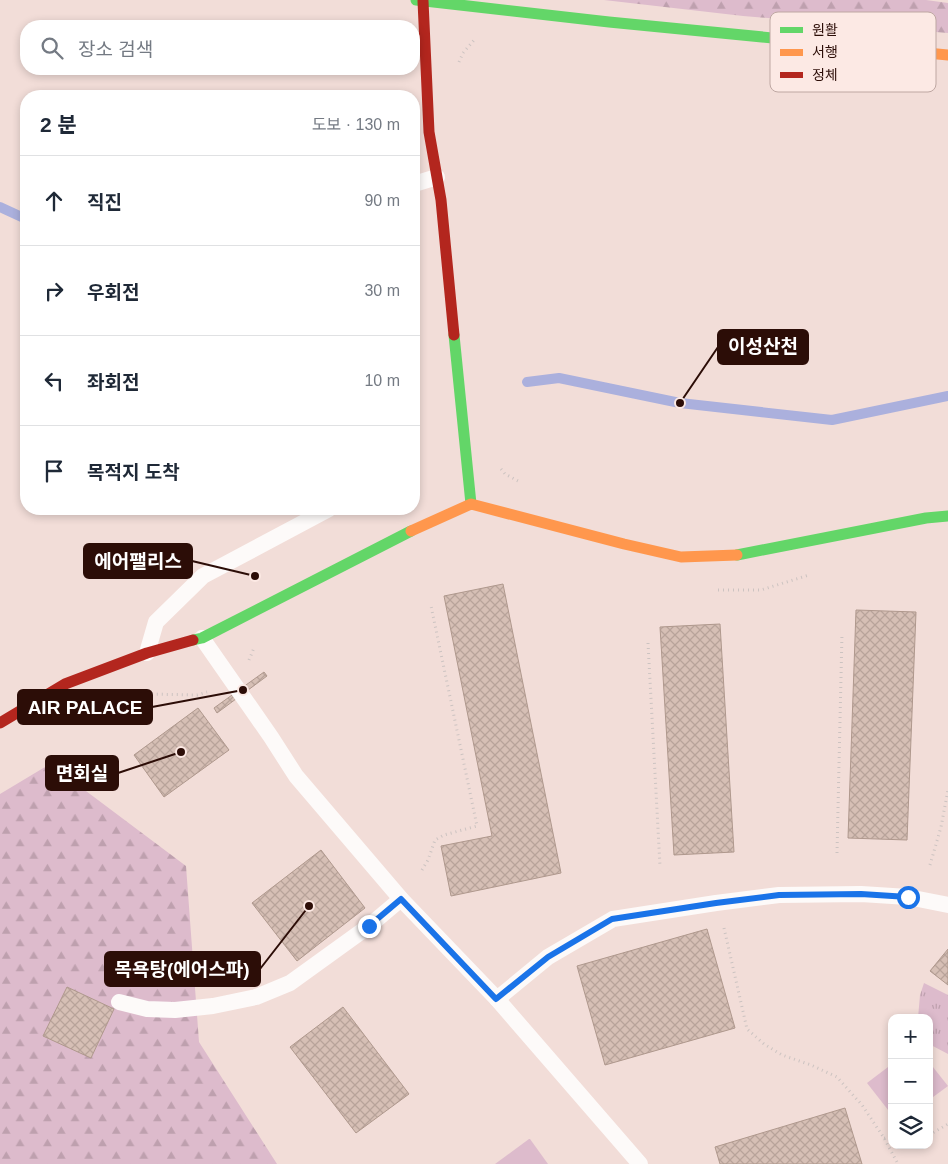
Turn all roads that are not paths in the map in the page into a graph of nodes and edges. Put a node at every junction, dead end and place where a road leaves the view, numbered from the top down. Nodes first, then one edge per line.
1 (416, 0) edge
2 (423, 1) edge
3 (770, 38) edge
4 (437, 177) junction
5 (420, 182) edge
6 (471, 504) junction
7 (318, 515) edge
8 (948, 516) edge
9 (202, 638) junction
10 (147, 653) junction
11 (0, 723) edge
12 (401, 899) junction
13 (948, 905) edge
14 (496, 999) junction
15 (119, 1002) dead end
16 (640, 1164) edge

1 - 2 street
2 - 3 street
2 - 4 street
4 - 5 lane
4 - 6 street
6 - 8 street
6 - 9 street
7 - 10 lane
9 - 10 street
9 - 12 lane
10 - 11 street
12 - 14 lane
12 - 15 lane
13 - 14 lane
14 - 16 lane

